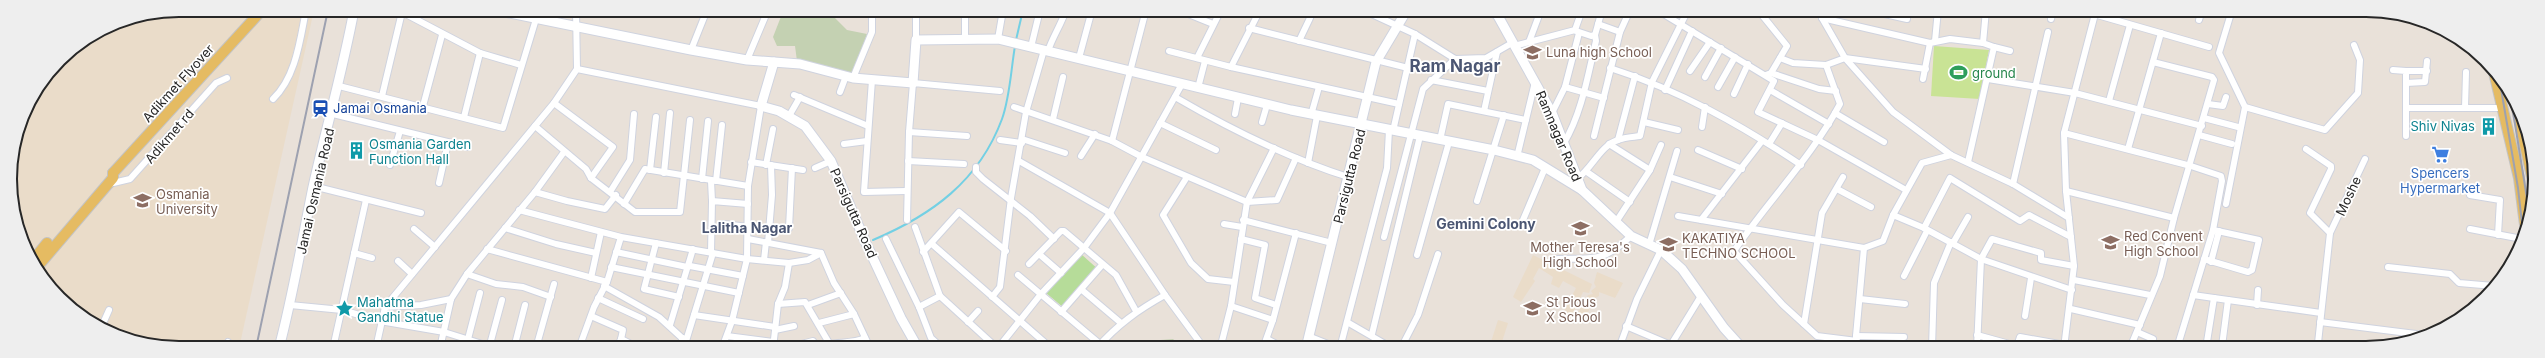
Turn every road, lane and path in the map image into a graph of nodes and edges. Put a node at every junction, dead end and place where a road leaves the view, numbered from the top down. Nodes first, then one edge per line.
1 (256, 17) edge
2 (305, 17) edge
3 (353, 17) edge
4 (400, 17) edge
5 (411, 17) edge
6 (527, 17) edge
7 (576, 17) edge
8 (704, 17) edge
9 (765, 17) edge
10 (872, 17) edge
11 (916, 17) edge
12 (965, 17) edge
13 (1001, 17) edge
14 (1038, 17) edge
15 (1064, 17) edge
16 (1090, 17) edge
17 (1144, 17) edge
18 (1196, 17) edge
19 (1217, 17) edge
20 (1256, 17) edge
21 (1378, 17) edge
22 (1404, 17) edge
23 (1499, 17) edge
24 (1538, 17) edge
25 (1580, 17) edge
26 (1600, 17) edge
27 (1627, 17) edge
28 (1669, 17) edge
29 (1683, 17) edge
30 (1764, 17) edge
31 (1898, 17) edge
32 (1937, 17) edge
33 (1985, 17) edge
34 (2094, 17) edge
35 (2105, 17) edge
36 (2200, 17) edge
37 (2230, 17) edge
38 (1310, 18) dead end
39 (1822, 18) joint
40 (536, 19) junction
41 (1907, 19) dead end
42 (2199, 20) dead end
43 (1679, 23) junction
44 (1213, 24) junction
45 (1598, 24) junction
46 (2130, 25) junction
47 (1399, 26) junction
48 (576, 28) junction
49 (1249, 28) junction
50 (1577, 31) junction
51 (1692, 31) junction
52 (1620, 32) junction
53 (2048, 32) dead end
54 (2161, 33) junction
55 (1415, 34) junction
56 (442, 35) junction
57 (1595, 35) junction
58 (998, 39) junction
59 (916, 40) junction
60 (965, 40) junction
61 (1299, 41) junction
62 (1529, 42) junction
63 (1710, 42) junction
64 (1933, 42) junction
65 (1983, 43) junction
66 (1513, 45) junction
67 (2354, 45) dead end
68 (1031, 47) junction
69 (1994, 47) junction
70 (2209, 47) dead end
71 (1721, 48) junction
72 (691, 50) junction
73 (1046, 50) junction
74 (1169, 51) dead end
75 (2010, 51) dead end
76 (1497, 52) junction
77 (480, 53) junction
78 (1735, 57) junction
79 (1078, 58) junction
80 (1197, 58) junction
81 (1780, 58) junction
82 (1845, 58) junction
83 (1455, 59) junction
84 (747, 60) junction
85 (1205, 60) junction
86 (2427, 61) dead end
87 (774, 62) junction
88 (1376, 62) junction
89 (2153, 62) junction
90 (1748, 64) junction
91 (521, 65) junction
92 (1826, 65) junction
93 (1231, 68) junction
94 (1408, 68) junction
95 (1610, 68) junction
96 (577, 69) junction
97 (1926, 69) junction
98 (1132, 70) junction
99 (2393, 70) dead end
100 (1690, 71) dead end
101 (2406, 71) junction
102 (2427, 71) junction
103 (2466, 72) dead end
104 (1768, 74) junction
105 (1635, 76) junction
106 (850, 77) junction
107 (1063, 77) dead end
108 (1705, 77) dead end
109 (227, 78) dead end
110 (1923, 79) dead end
111 (1988, 79) junction
112 (872, 80) junction
113 (1430, 80) junction
114 (1536, 81) junction
115 (1652, 82) junction
116 (2496, 82) edge
117 (913, 83) junction
118 (2406, 83) junction
119 (1182, 84) junction
120 (339, 86) junction
121 (1319, 87) junction
122 (1565, 87) junction
123 (1718, 87) dead end
124 (2036, 87) junction
125 (1198, 88) junction
126 (1665, 90) junction
127 (1770, 90) junction
128 (1000, 91) dead end
129 (1488, 91) junction
130 (1836, 91) junction
131 (840, 92) dead end
132 (1583, 92) junction
133 (2075, 93) junction
134 (1734, 94) dead end
135 (382, 96) junction
136 (1175, 97) junction
137 (1368, 97) junction
138 (2226, 97) dead end
139 (1238, 98) junction
140 (1604, 98) junction
141 (273, 99) dead end
142 (2109, 101) junction
143 (554, 103) junction
144 (1399, 104) junction
145 (2208, 104) junction
146 (1267, 105) junction
147 (423, 106) junction
148 (761, 106) junction
149 (1014, 107) dead end
150 (1705, 107) junction
151 (2245, 107) junction
152 (2406, 108) junction
153 (2465, 108) junction
154 (2502, 108) junction
155 (2141, 110) junction
156 (1484, 111) junction
157 (1026, 112) junction
158 (670, 113) dead end
159 (1552, 113) junction
160 (1835, 113) junction
161 (332, 114) junction
162 (634, 114) dead end
163 (1235, 114) dead end
164 (1314, 115) junction
165 (1504, 115) junction
166 (464, 116) junction
167 (789, 116) junction
168 (656, 117) dead end
169 (2204, 118) junction
170 (1053, 119) junction
171 (690, 120) dead end
172 (1526, 120) junction
173 (708, 121) dead end
174 (1160, 122) junction
175 (1262, 122) dead end
176 (1644, 122) junction
177 (1782, 123) junction
178 (1829, 124) junction
179 (722, 125) dead end
180 (1362, 125) junction
181 (535, 126) junction
182 (868, 126) junction
183 (2202, 126) junction
184 (1702, 127) dead end
185 (2238, 127) dead end
186 (773, 129) dead end
187 (1391, 130) junction
188 (1678, 130) dead end
189 (400, 131) junction
190 (909, 132) junction
191 (2064, 132) junction
192 (1095, 134) junction
193 (1415, 135) junction
194 (2199, 135) junction
195 (967, 136) dead end
196 (1594, 136) dead end
197 (2406, 136) dead end
198 (1000, 140) dead end
199 (1618, 140) junction
200 (1818, 140) junction
201 (867, 141) junction
202 (1022, 141) junction
203 (1112, 141) junction
204 (1445, 141) junction
205 (1762, 141) junction
206 (1884, 142) dead end
207 (448, 143) junction
208 (1564, 143) junction
209 (844, 144) dead end
210 (1609, 144) junction
211 (1769, 144) junction
212 (2232, 144) dead end
213 (1660, 145) dead end
214 (468, 148) dead end
215 (1274, 148) junction
216 (2128, 149) junction
217 (2306, 149) dead end
218 (1216, 150) dead end
219 (1494, 150) junction
220 (1698, 150) dead end
221 (1677, 151) dead end
222 (564, 152) junction
223 (1065, 153) dead end
224 (1951, 154) junction
225 (1081, 156) dead end
226 (1142, 157) junction
227 (1517, 157) junction
228 (1296, 158) junction
229 (2365, 159) dead end
230 (831, 161) junction
231 (908, 161) junction
232 (1019, 161) junction
233 (751, 162) junction
234 (1968, 162) junction
235 (1308, 163) junction
236 (964, 164) dead end
237 (390, 165) dead end
238 (768, 165) junction
239 (1801, 165) junction
240 (2191, 166) junction
241 (976, 167) dead end
242 (792, 168) junction
243 (815, 168) dead end
244 (1546, 168) junction
245 (1742, 169) junction
246 (650, 170) junction
247 (803, 170) dead end
248 (1650, 170) junction
249 (115, 171) junction
250 (1587, 172) junction
251 (664, 173) junction
252 (685, 176) junction
253 (1187, 177) junction
254 (1348, 177) junction
255 (1670, 177) junction
256 (1843, 177) dead end
257 (591, 178) junction
258 (1578, 178) junction
259 (2519, 178) junction
260 (702, 179) junction
261 (2528, 180) edge
262 (714, 181) junction
263 (438, 183) dead end
264 (2012, 184) junction
265 (105, 186) junction
266 (313, 186) junction
267 (748, 186) junction
268 (1837, 189) junction
269 (1582, 190) junction
270 (1906, 190) junction
271 (906, 191) junction
272 (2066, 191) junction
273 (535, 192) junction
274 (613, 194) junction
275 (1722, 194) junction
276 (2470, 195) dead end
277 (366, 200) junction
278 (712, 201) junction
279 (1011, 201) junction
280 (1477, 201) dead end
281 (1247, 202) junction
282 (1630, 202) junction
283 (624, 204) junction
284 (748, 204) junction
285 (2226, 204) dead end
286 (1871, 207) dead end
287 (519, 210) junction
288 (421, 213) dead end
289 (1110, 213) junction
290 (1893, 214) junction
291 (2524, 215) edge
292 (1678, 216) dead end
293 (1968, 217) dead end
294 (2069, 218) junction
295 (2174, 218) junction
296 (907, 220) dead end
297 (1524, 220) dead end
298 (1701, 220) junction
299 (1616, 222) junction
300 (1242, 223) junction
301 (724, 224) dead end
302 (1224, 224) dead end
303 (748, 227) junction
304 (915, 227) dead end
305 (505, 228) junction
306 (789, 228) dead end
307 (1749, 228) junction
308 (2470, 228) dead end
309 (414, 230) dead end
310 (1925, 230) junction
311 (2216, 230) junction
312 (602, 232) junction
313 (2330, 233) junction
314 (1296, 234) junction
315 (2498, 235) junction
316 (1631, 236) junction
317 (621, 237) junction
318 (1384, 237) dead end
319 (2071, 237) junction
320 (2517, 238) edge
321 (748, 239) junction
322 (886, 239) dead end
323 (1054, 239) junction
324 (1241, 239) junction
325 (1818, 240) junction
326 (656, 243) junction
327 (767, 243) junction
328 (1332, 243) junction
329 (1952, 243) junction
330 (932, 244) junction
331 (1648, 245) junction
332 (435, 247) junction
333 (1084, 248) junction
334 (1864, 248) junction
335 (487, 249) junction
336 (693, 249) junction
337 (1661, 250) junction
338 (1006, 251) junction
339 (616, 252) junction
340 (923, 252) junction
341 (354, 253) junction
342 (596, 253) junction
343 (712, 253) junction
344 (821, 253) junction
345 (1039, 254) junction
346 (1417, 254) dead end
347 (1438, 254) dead end
348 (37, 256) edge
349 (372, 258) dead end
350 (747, 259) junction
351 (1558, 259) dead end
352 (1981, 259) junction
353 (2204, 259) junction
354 (652, 260) junction
355 (764, 260) junction
356 (398, 261) dead end
357 (2210, 262) junction
358 (41, 263) edge
359 (789, 263) junction
360 (1029, 264) dead end
361 (1102, 265) junction
362 (2074, 266) junction
363 (2388, 267) dead end
364 (611, 268) junction
365 (687, 268) junction
366 (709, 270) junction
367 (1061, 273) junction
368 (412, 274) junction
369 (467, 274) junction
370 (648, 275) junction
371 (1018, 275) dead end
372 (743, 276) junction
373 (1904, 276) dead end
374 (591, 278) junction
375 (2031, 278) junction
376 (2074, 280) junction
377 (682, 282) junction
378 (1234, 282) junction
379 (554, 284) dead end
380 (605, 284) junction
381 (2488, 286) edge
382 (703, 287) junction
383 (1082, 290) junction
384 (2072, 290) junction
385 (2258, 290) dead end
386 (480, 293) dead end
387 (739, 293) junction
388 (841, 293) junction
389 (1041, 294) junction
390 (1165, 295) junction
391 (2150, 295) junction
392 (2193, 295) junction
393 (940, 296) junction
394 (1702, 296) junction
395 (551, 297) junction
396 (679, 297) junction
397 (992, 297) junction
398 (598, 298) junction
399 (2214, 298) junction
400 (451, 299) junction
401 (1860, 299) junction
402 (502, 300) dead end
403 (2228, 300) junction
404 (778, 304) junction
405 (1904, 304) dead end
406 (290, 305) junction
407 (525, 305) dead end
408 (808, 305) junction
409 (1276, 305) junction
410 (2257, 305) junction
411 (1231, 306) junction
412 (385, 307) junction
413 (920, 307) junction
414 (2070, 309) junction
415 (109, 310) dead end
416 (342, 310) junction
417 (978, 311) dead end
418 (1136, 311) junction
419 (1061, 312) junction
420 (2320, 313) junction
421 (854, 314) junction
422 (694, 315) junction
423 (592, 316) junction
424 (2025, 316) dead end
425 (643, 319) dead end
426 (1273, 320) junction
427 (732, 321) junction
428 (104, 322) edge
429 (380, 322) junction
430 (968, 322) junction
431 (1021, 322) junction
432 (1347, 322) junction
433 (2320, 322) junction
434 (819, 323) junction
435 (1121, 323) junction
436 (1804, 324) junction
437 (670, 325) junction
438 (2140, 325) junction
439 (794, 326) dead end
440 (1626, 326) junction
441 (775, 328) junction
442 (444, 332) junction
443 (2137, 332) junction
444 (1372, 334) junction
445 (2413, 334) edge
446 (1977, 335) junction
447 (727, 336) junction
448 (1308, 336) junction
449 (1904, 337) dead end
450 (865, 338) junction
451 (468, 339) junction
452 (621, 339) joint
453 (1267, 339) joint
454 (685, 340) joint
455 (281, 341) edge
456 (335, 341) edge
457 (377, 341) edge
458 (442, 341) edge
459 (474, 341) edge
460 (493, 341) edge
461 (516, 341) edge
462 (538, 341) edge
463 (582, 341) edge
464 (625, 341) edge
465 (725, 341) edge
466 (753, 341) edge
467 (773, 341) edge
468 (828, 341) edge
469 (844, 341) edge
470 (858, 341) edge
471 (858, 341) edge
472 (866, 341) edge
473 (914, 341) edge
474 (934, 341) edge
475 (990, 341) edge
476 (1004, 341) edge
477 (1043, 341) edge
478 (1093, 341) edge
479 (1104, 341) edge
480 (1199, 341) edge
481 (1222, 341) edge
482 (1271, 341) edge
483 (1307, 341) edge
484 (1321, 341) edge
485 (1341, 341) edge
486 (1382, 341) edge
487 (1405, 341) edge
488 (1622, 341) edge
489 (1659, 341) edge
490 (1673, 341) edge
491 (1736, 341) edge
492 (1850, 341) edge
493 (1857, 341) edge
494 (1866, 341) edge
495 (1932, 341) edge
496 (1977, 341) edge
497 (1999, 341) edge
498 (2019, 341) edge
499 (2040, 341) edge
500 (2065, 341) edge
501 (2133, 341) edge
502 (2152, 341) edge
503 (2179, 341) edge
504 (2207, 341) edge
505 (2223, 341) edge
506 (2317, 341) edge

1 - 249 main road, Adikmet Flyover
2 - 141 street
3 - 120 street, Jamai Osmania Road
4 - 135 street
5 - 56 street
6 - 40 street
7 - 48 street
8 - 72 street
9 - 84 street
10 - 106 street
11 - 59 street
12 - 60 street
13 - 58 street
14 - 68 street
15 - 73 street
16 - 79 street
17 - 98 street
18 - 44 street
19 - 44 street
20 - 49 street
21 - 47 street
22 - 47 street, Parsigutta Road
23 - 66 street, Ramnagar Road
24 - 62 street
25 - 50 street
26 - 45 street
27 - 52 street
28 - 43 street
29 - 43 street
30 - 81 street
31 - 41 street
32 - 64 street
33 - 65 street
34 - 133 street
35 - 46 street
36 - 42 street
37 - 151 street
38 - 61 street
39 - 64 street
39 - 82 street
40 - 48 street
40 - 91 street
43 - 51 street
43 - 115 street
44 - 80 street
45 - 52 street
45 - 57 street
46 - 54 street
46 - 142 street
47 - 55 street
47 - 88 street, Parsigutta Road
48 - 72 street
48 - 96 street
49 - 61 street
49 - 93 street
50 - 57 street
50 - 62 street
50 - 122 street
51 - 63 street
51 - 126 street
52 - 95 street
53 - 124 street
54 - 70 street
54 - 89 street
55 - 83 street
55 - 94 street
56 - 77 street
56 - 147 street
57 - 132 street
58 - 60 street
58 - 68 street
59 - 60 street
59 - 117 street
61 - 88 street
62 - 66 street
63 - 71 street
63 - 100 street
64 - 65 street
64 - 97 street
65 - 69 street
66 - 76 street
66 - 114 street, Ramnagar Road
67 - 151 street
68 - 73 street
69 - 75 street
69 - 111 street
71 - 78 street
71 - 108 street
72 - 84 street
73 - 79 street
73 - 157 street
74 - 80 street
76 - 83 street
76 - 129 street
77 - 91 street
77 - 166 street
78 - 90 street
78 - 123 street
79 - 98 street
80 - 85 street
81 - 92 street
81 - 104 street
82 - 92 street
82 - 97 street
82 - 224 street
83 - 113 street
84 - 87 street
85 - 93 street
85 - 125 street
86 - 102 street
87 - 106 street
87 - 148 street
88 - 94 street
88 - 137 street, Parsigutta Road
89 - 145 street
89 - 155 street
90 - 104 street
90 - 134 street
91 - 166 street
92 - 130 street
93 - 121 street
94 - 144 street
95 - 105 street
95 - 140 street
96 - 143 street
96 - 148 street
97 - 110 street
98 - 119 street
98 - 203 street
99 - 101 street
101 - 102 street
101 - 118 street
102 - 118 street
103 - 153 street
104 - 127 street
104 - 130 street
105 - 115 street
105 - 199 street
106 - 112 street
106 - 131 street
107 - 170 street
109 - 265 street, Adikmet rd
111 - 124 street
111 - 234 street
112 - 117 street
112 - 182 street
113 - 129 street
113 - 193 street
114 - 159 street, Ramnagar Road
114 - 172 street
115 - 126 street
115 - 176 street
116 - 154 main road
117 - 128 street
117 - 190 street
118 - 152 street
119 - 125 street
119 - 136 street
120 - 135 street
120 - 161 street, Jamai Osmania Road
121 - 137 street
121 - 164 street
122 - 132 street
122 - 159 street
124 - 133 street
124 - 264 street
125 - 139 street
126 - 150 street
127 - 177 street
127 - 178 street
129 - 156 street
130 - 160 street
132 - 140 street
132 - 208 street
133 - 142 street
133 - 191 street
135 - 147 street
136 - 174 street
136 - 215 street
137 - 144 street
137 - 180 street, Parsigutta Road
138 - 145 street
139 - 146 street
139 - 163 street
140 - 196 street
142 - 155 street
143 - 181 street
143 - 257 street
144 - 187 street
145 - 169 street
146 - 164 street
146 - 175 street
147 - 166 street
148 - 167 street, Parsigutta Road
148 - 233 street
149 - 157 street
150 - 184 street
150 - 205 street
151 - 285 street
152 - 153 street
152 - 197 street
153 - 154 street
154 - 259 main road
155 - 183 street
155 - 216 street
156 - 165 street
156 - 204 street
157 - 170 street
157 - 202 street
158 - 251 street
159 - 208 street, Ramnagar Road
160 - 178 street
160 - 206 street
161 - 189 street
161 - 266 street, Jamai Osmania Road
162 - 274 street
164 - 180 street
164 - 235 street
165 - 172 street
165 - 219 street
167 - 182 street
167 - 230 street, Parsigutta Road
168 - 246 street
169 - 183 street
169 - 185 street
170 - 192 street
171 - 252 street
172 - 227 street
173 - 260 street
174 - 218 street
174 - 226 street
176 - 188 street
176 - 199 street
177 - 200 street
177 - 211 street
178 - 200 street
179 - 262 street
180 - 187 street
180 - 254 street, Parsigutta Road
181 - 222 street
181 - 332 street
182 - 201 street
183 - 194 street
186 - 238 street
187 - 193 street
187 - 432 street
189 - 207 street
189 - 237 street
190 - 195 street
190 - 231 street
191 - 216 street
191 - 272 street
192 - 203 street
192 - 225 street
193 - 204 street
193 - 318 street
193 - 444 street
194 - 212 street
194 - 240 street
198 - 202 street
199 - 210 street
200 - 239 street
200 - 270 street
201 - 209 street
201 - 271 street
202 - 223 street
202 - 232 street
203 - 226 street
204 - 219 street
204 - 346 street
205 - 211 street
205 - 245 street
207 - 214 street
207 - 263 street
208 - 258 street, Ramnagar Road
210 - 248 street
210 - 250 street
211 - 239 street
213 - 248 street
215 - 228 street
215 - 281 street
216 - 240 street
217 - 313 street
219 - 227 street
219 - 280 street
220 - 245 street
221 - 255 street
222 - 257 street
222 - 273 street
224 - 234 street
224 - 270 street
226 - 253 street
226 - 289 street
227 - 244 street
228 - 235 street
228 - 281 street
229 - 313 street, Moshe
230 - 243 street
230 - 473 street, Parsigutta Road
231 - 236 street
231 - 271 street
232 - 279 street
232 - 289 street
233 - 238 street
233 - 267 street
234 - 264 street
235 - 254 street
238 - 242 street
238 - 327 street
239 - 307 street
240 - 295 street
240 - 311 street
241 - 279 street
242 - 247 street
242 - 306 street
244 - 269 street
244 - 297 street
245 - 275 street
246 - 251 street
246 - 283 street
248 - 282 street
249 - 265 main road
249 - 348 main road
250 - 258 street
250 - 282 street
251 - 252 street
252 - 260 street
252 - 283 street
253 - 281 street
253 - 378 street
254 - 328 street, Parsigutta Road
255 - 275 street
255 - 331 street
256 - 268 street
257 - 274 street
258 - 269 street, Ramnagar Road
259 - 261 main road
259 - 291 main road
260 - 262 street
262 - 267 street
262 - 278 street
264 - 294 street
265 - 358 main road
266 - 277 street
266 - 406 street, Jamai Osmania Road
267 - 284 street
268 - 286 street
268 - 325 street
269 - 299 street, Ramnagar Road
270 - 290 street
271 - 296 street
272 - 294 street
272 - 295 street
273 - 274 street
273 - 287 street
274 - 283 street
275 - 298 street
276 - 315 street
277 - 288 street
277 - 341 street
278 - 284 street
278 - 343 street
279 - 323 street
279 - 338 street
281 - 300 street
282 - 299 street
284 - 303 street
287 - 305 street
287 - 312 street
289 - 333 street
289 - 390 street
290 - 310 street
290 - 334 street
292 - 298 street
293 - 329 street
294 - 319 street
295 - 391 street
298 - 307 street
299 - 316 street, Ramnagar Road
300 - 302 street
300 - 314 street
300 - 324 street
301 - 303 street
303 - 321 street
304 - 340 street
305 - 335 street
305 - 342 street
307 - 325 street
307 - 436 street
308 - 315 street
309 - 332 street
310 - 319 street
310 - 329 street
310 - 373 street
311 - 353 street
311 - 357 street
311 - 357 street
312 - 317 street
312 - 342 street
313 - 420 street, Moshe
314 - 328 street
314 - 409 street
315 - 320 street
316 - 331 street, Ramnagar Road
316 - 351 street
317 - 326 street
317 - 339 street
319 - 362 street
321 - 327 street
321 - 350 street
322 - 413 street
323 - 333 street
323 - 345 street
324 - 378 street
324 - 409 street
325 - 334 street
325 - 436 street
326 - 336 street
326 - 354 street
327 - 344 street
327 - 355 street
328 - 448 street, Parsigutta Road
329 - 352 street
329 - 495 street
330 - 338 street
330 - 340 street
330 - 397 street
331 - 337 street, Ramnagar Road
332 - 368 street
333 - 361 street
333 - 367 street
334 - 401 street
335 - 369 street
335 - 374 street
336 - 343 street
336 - 365 street
337 - 394 street, Ramnagar Road
337 - 440 street
338 - 397 street
339 - 354 street
339 - 364 street
340 - 393 street
341 - 349 street
341 - 416 street
342 - 374 street
343 - 350 street
343 - 366 street
344 - 359 street
344 - 388 street
345 - 360 street
345 - 367 street
347 - 487 street
350 - 355 street
350 - 372 street
352 - 362 street
352 - 375 street
352 - 446 street
353 - 357 street
353 - 392 street
354 - 365 street
354 - 370 street
355 - 359 street
356 - 368 street
359 - 404 street
361 - 383 street
361 - 418 street
362 - 376 street
363 - 381 street
364 - 370 street
364 - 380 street
365 - 366 street
365 - 377 street
366 - 372 street
366 - 382 street
367 - 389 street
368 - 412 street
369 - 395 street
369 - 400 street
370 - 377 street
370 - 396 street
371 - 389 street
372 - 387 street
374 - 380 street
375 - 384 street
375 - 424 street
376 - 384 street
376 - 391 street
377 - 382 street
377 - 396 street
378 - 411 street
379 - 395 street
380 - 398 street
380 - 437 street
382 - 387 street
382 - 422 street
383 - 419 street
383 - 435 street
384 - 414 street
385 - 410 street
386 - 451 street
387 - 427 street
388 - 408 street
388 - 421 street
389 - 419 street
389 - 431 street
390 - 418 street
390 - 480 street
391 - 438 street
392 - 399 street
392 - 503 street
393 - 413 street
393 - 430 street
394 - 490 street
394 - 491 street, Ramnagar Road
395 - 462 street
396 - 437 street
397 - 431 street
398 - 423 street
398 - 425 street
399 - 403 street
399 - 504 street
400 - 412 street
400 - 442 street
401 - 405 street
401 - 493 street
402 - 460 street
403 - 410 street
403 - 505 street
404 - 408 street
404 - 441 street
406 - 416 street
406 - 455 street, Jamai Osmania Road
407 - 461 street
408 - 434 street
409 - 426 street
410 - 420 street
411 - 426 street
411 - 481 street
412 - 429 street
413 - 474 street
414 - 438 street
414 - 500 street
415 - 428 street
416 - 429 street
416 - 456 street
417 - 430 street
418 - 435 street
419 - 478 street
420 - 433 street, Moshe
421 - 434 street
421 - 450 street
422 - 427 street
422 - 454 street
423 - 452 street
423 - 463 street
426 - 453 street
427 - 441 street
427 - 447 street
429 - 442 street
429 - 457 street
430 - 475 street
431 - 476 street
431 - 477 street
432 - 444 street
432 - 485 street
433 - 445 street
433 - 506 street, Moshe
434 - 468 street
435 - 479 street
436 - 492 street
437 - 454 street
438 - 443 street
439 - 441 street
440 - 488 street
440 - 489 street
441 - 467 street
442 - 451 street
442 - 458 street
443 - 501 street
443 - 502 street
444 - 486 street
446 - 496 street
446 - 497 street
447 - 465 street
447 - 466 street
448 - 483 street, Parsigutta Road
448 - 484 street
449 - 494 street
450 - 470 street
450 - 472 street
451 - 459 street
452 - 464 street
453 - 482 street
469 - 471 street
498 - 499 street

